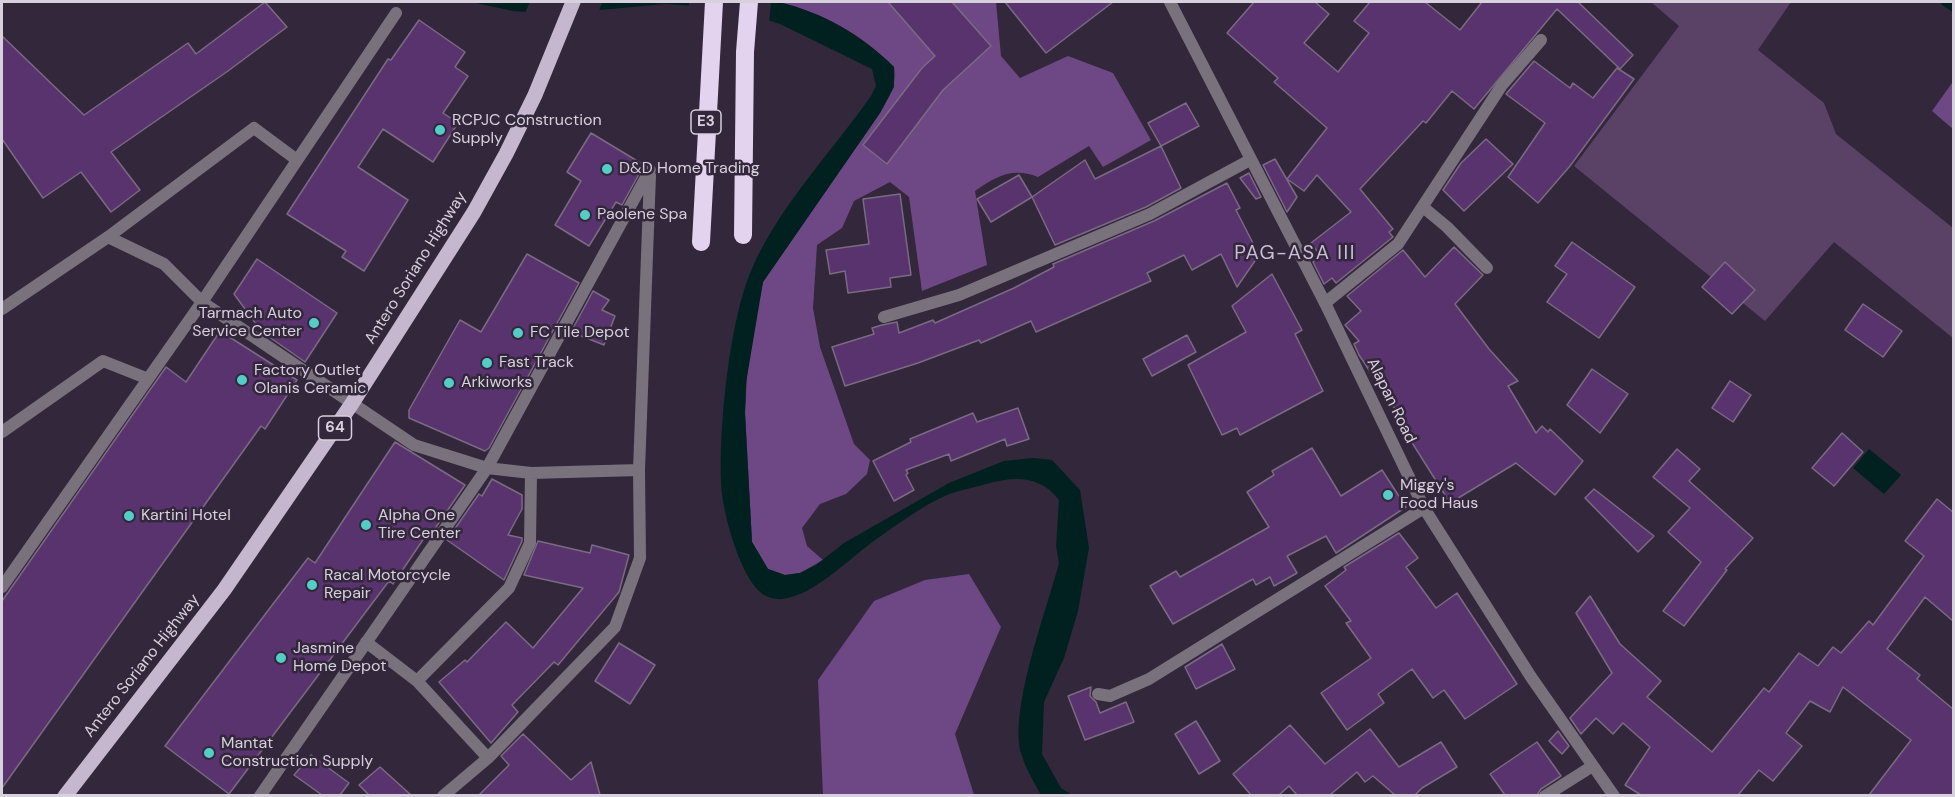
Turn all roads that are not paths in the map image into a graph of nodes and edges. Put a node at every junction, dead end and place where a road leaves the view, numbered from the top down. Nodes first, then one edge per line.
1 (573, 2) edge
2 (714, 2) edge
3 (749, 2) edge
4 (1170, 2) edge
5 (396, 13) dead end
6 (1541, 40) dead end
7 (297, 160) junction
8 (1250, 160) junction
9 (1423, 207) junction
10 (743, 235) dead end
11 (108, 237) junction
12 (701, 242) dead end
13 (1487, 268) dead end
14 (202, 302) junction
15 (1325, 303) junction
16 (2, 309) edge
17 (884, 317) dead end
18 (146, 378) junction
19 (351, 405) junction
20 (2, 432) edge
21 (488, 468) junction
22 (639, 470) junction
23 (531, 473) junction
24 (1424, 508) junction
25 (2, 587) edge
26 (366, 642) junction
27 (417, 681) junction
28 (1098, 694) dead end
29 (488, 758) junction
30 (1592, 767) junction
31 (65, 795) edge
32 (260, 795) edge
33 (443, 795) edge
34 (1545, 795) edge
35 (1614, 795) edge

1 - 19 main road, Antero Soriano Highway / 64
2 - 12 highway, E3
3 - 10 highway, E3
4 - 8 street, Alapan Road
5 - 7 street
6 - 9 street
7 - 11 street
7 - 14 street
8 - 15 street, Alapan Road
8 - 17 street
9 - 13 street
9 - 15 street
11 - 14 street
11 - 16 street
14 - 18 street
14 - 19 street
15 - 24 street, Alapan Road
18 - 20 street
18 - 25 street
19 - 21 street
19 - 31 main road, Antero Soriano Highway / 64
21 - 22 street
21 - 23 street
21 - 26 street
22 - 23 street
22 - 29 street
23 - 27 street
24 - 28 street
24 - 30 street, Alapan Road
26 - 27 street
26 - 32 street
27 - 29 street
29 - 33 street
30 - 34 street
30 - 35 street, Alapan Road

